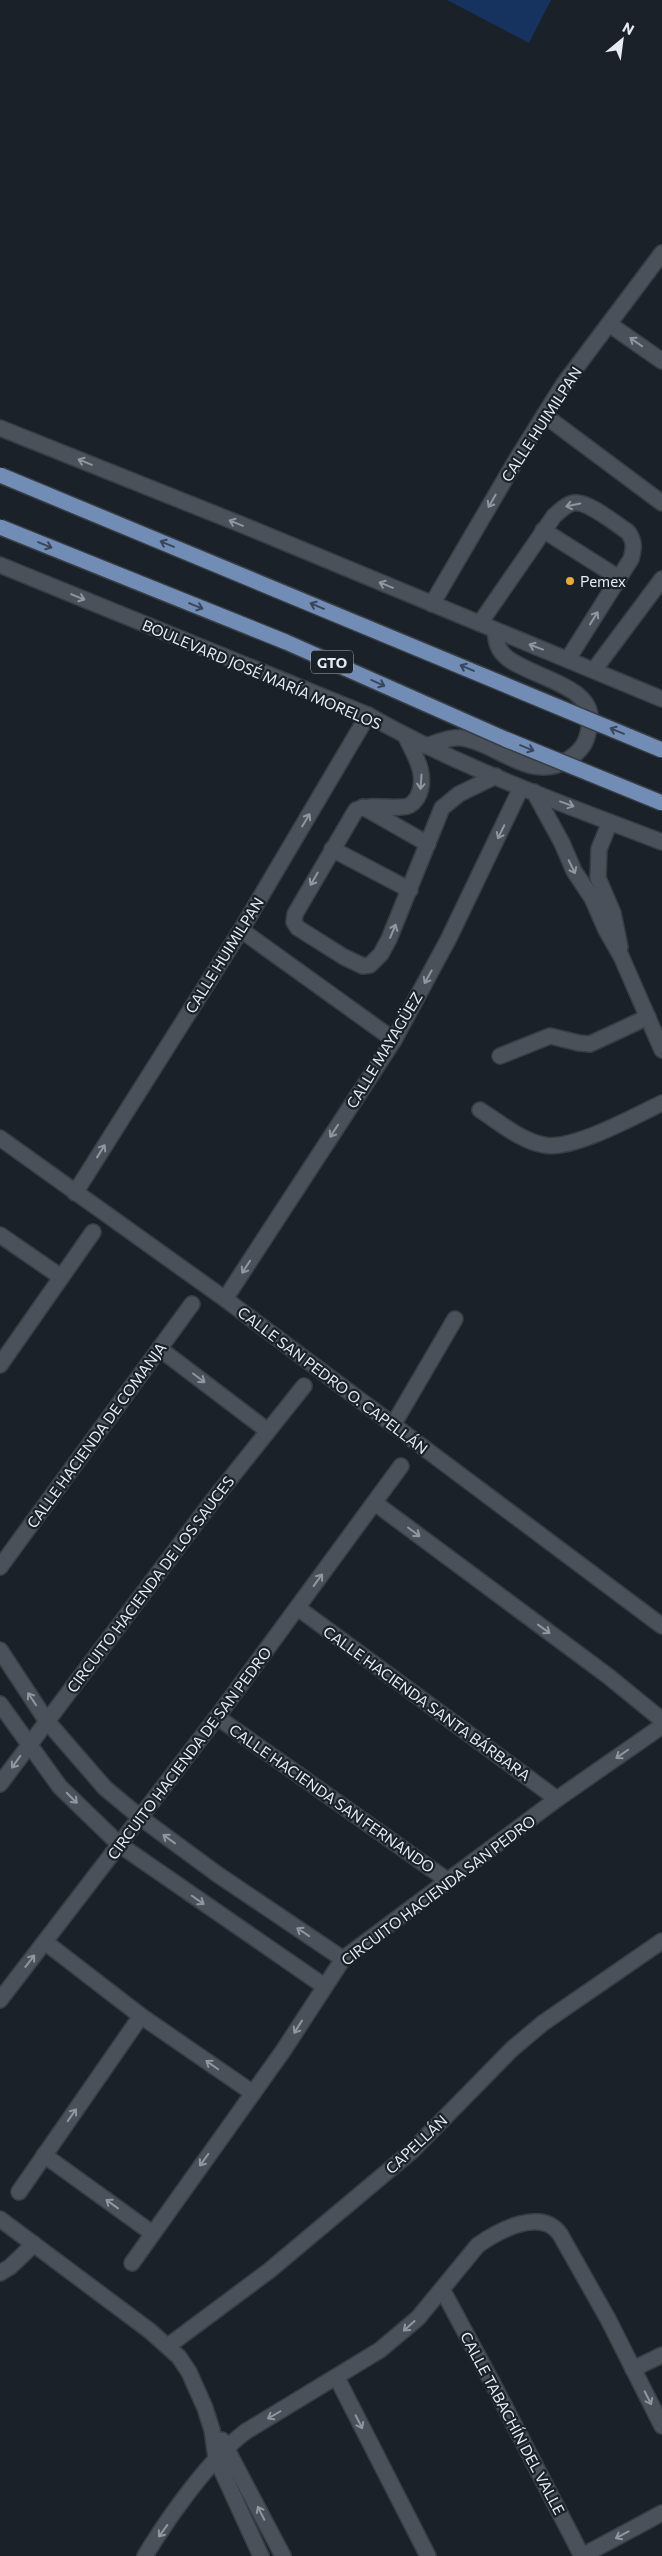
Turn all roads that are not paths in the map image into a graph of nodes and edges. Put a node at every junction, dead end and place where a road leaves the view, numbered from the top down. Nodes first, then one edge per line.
1 (659, 262) edge
2 (609, 324) junction
3 (662, 361) edge
4 (544, 415) junction
5 (0, 428) edge
6 (0, 475) edge
7 (662, 503) edge
8 (0, 527) edge
9 (543, 530) junction
10 (0, 565) edge
11 (619, 578) junction
12 (662, 579) edge
13 (432, 604) junction
14 (480, 623) junction
15 (495, 631) junction
16 (568, 659) junction
17 (594, 670) junction
18 (662, 699) edge
19 (368, 716) junction
20 (406, 737) junction
21 (426, 746) junction
22 (662, 750) edge
23 (496, 776) junction
24 (528, 790) junction
25 (662, 803) edge
26 (363, 808) junction
27 (610, 822) junction
28 (662, 842) edge
29 (428, 844) junction
30 (332, 849) junction
31 (410, 890) junction
32 (240, 930) junction
33 (622, 956) junction
34 (648, 1016) junction
35 (394, 1040) junction
36 (662, 1050) edge
37 (500, 1056) dead end
38 (662, 1103) edge
39 (480, 1110) dead end
40 (0, 1138) edge
41 (75, 1193) junction
42 (93, 1232) dead end
43 (0, 1235) edge
44 (61, 1277) junction
45 (225, 1299) junction
46 (192, 1304) dead end
47 (455, 1320) dead end
48 (160, 1348) junction
49 (0, 1365) edge
50 (304, 1386) dead end
51 (393, 1425) junction
52 (268, 1431) junction
53 (402, 1466) dead end
54 (375, 1503) junction
55 (0, 1567) edge
56 (298, 1608) junction
57 (662, 1626) edge
58 (0, 1650) edge
59 (0, 1704) edge
60 (217, 1717) junction
61 (46, 1720) junction
62 (662, 1720) edge
63 (662, 1726) edge
64 (28, 1745) junction
65 (0, 1784) edge
66 (557, 1799) junction
67 (141, 1818) junction
68 (120, 1845) junction
69 (447, 1880) junction
70 (662, 1941) edge
71 (45, 1942) junction
72 (343, 1959) junction
73 (324, 1986) junction
74 (0, 2000) edge
75 (141, 2016) junction
76 (253, 2093) junction
77 (44, 2155) junction
78 (18, 2192) dead end
79 (0, 2219) edge
80 (152, 2233) junction
81 (34, 2244) junction
82 (132, 2263) dead end
83 (0, 2273) edge
84 (443, 2291) junction
85 (168, 2346) junction
86 (662, 2356) edge
87 (633, 2369) junction
88 (337, 2378) junction
89 (662, 2426) edge
90 (212, 2430) junction
91 (227, 2446) junction
92 (216, 2458) junction
93 (662, 2513) edge
94 (145, 2556) edge
95 (261, 2556) edge
96 (283, 2556) edge
97 (428, 2556) edge
98 (582, 2556) edge

1 - 2 street, CALLE HUIMILPAN
3 -> 2 street
2 - 4 street, CALLE HUIMILPAN
4 - 7 street
4 -> 13 street, CALLE HUIMILPAN
13 -> 5 street
22 -> 6 main road, bridge
8 -> 25 main road, GTO, bridge
9 - 11 street
11 -> 9 street
9 - 14 street
10 -> 19 street, BOULEVARD JOSÉ MARÍA MORELOS
16 -> 11 street
12 - 17 street
13 - 14 street
14 - 15 street
16 -> 15 street
15 - 21 street
16 - 17 street
17 - 18 street
19 - 20 street, BOULEVARD JOSÉ MARÍA MORELOS
32 -> 19 street, CALLE HUIMILPAN
20 - 21 street, BOULEVARD JOSÉ MARÍA MORELOS
20 -> 26 street
21 - 23 street, BOULEVARD JOSÉ MARÍA MORELOS
23 - 24 street, BOULEVARD JOSÉ MARÍA MORELOS
23 - 29 street
24 -> 27 street, BOULEVARD JOSÉ MARÍA MORELOS
24 -> 33 street
24 -> 35 street, CALLE MAYAGÜEZ
26 - 29 street
26 - 30 street
27 - 28 street, BOULEVARD JOSÉ MARÍA MORELOS
27 - 33 street
29 - 31 street
30 - 31 street
30 -> 31 street
32 - 35 street
41 -> 32 street, CALLE HUIMILPAN
33 - 34 street
34 - 36 street
34 - 37 street
35 -> 45 street, CALLE MAYAGÜEZ
38 - 39 street
40 - 41 street, CALLE SAN PEDRO O. CAPELLÁN
41 - 45 street, CALLE SAN PEDRO O. CAPELLÁN
42 - 44 street
43 - 44 street
44 - 49 street
45 - 51 street, CALLE SAN PEDRO O. CAPELLÁN
46 - 48 street, CALLE HACIENDA DE COMANJA
47 - 51 street
48 -> 52 street
48 - 55 street, CALLE HACIENDA DE COMANJA
50 - 52 street, CIRCUITO HACIENDA DE LOS SAUCES
51 - 57 street, CALLE SAN PEDRO O. CAPELLÁN
52 - 61 street, CIRCUITO HACIENDA DE LOS SAUCES
53 - 54 street, CIRCUITO HACIENDA DE SAN PEDRO
56 -> 54 street, CIRCUITO HACIENDA DE SAN PEDRO
54 -> 62 street
56 - 60 street, CIRCUITO HACIENDA DE SAN PEDRO
56 - 66 street, CALLE HACIENDA SANTA BÁRBARA
61 -> 58 street
59 - 64 street
60 - 67 street, CIRCUITO HACIENDA DE SAN PEDRO
60 - 69 street, CALLE HACIENDA SAN FERNANDO
61 - 64 street, CIRCUITO HACIENDA DE LOS SAUCES
61 - 67 street
63 -> 66 street, CIRCUITO HACIENDA SAN PEDRO
64 -> 65 street, CIRCUITO HACIENDA DE LOS SAUCES
64 -> 68 street
66 - 69 street, CIRCUITO HACIENDA SAN PEDRO
67 - 68 street, CIRCUITO HACIENDA DE SAN PEDRO
72 -> 67 street
68 - 71 street, CIRCUITO HACIENDA DE SAN PEDRO
68 -> 73 street
69 - 72 street, CIRCUITO HACIENDA SAN PEDRO
70 - 85 street, CAPELLÁN
74 -> 71 street, CIRCUITO HACIENDA DE SAN PEDRO
71 - 75 street
72 - 73 street, CIRCUITO HACIENDA SAN PEDRO
73 -> 76 street, CIRCUITO HACIENDA SAN PEDRO
76 -> 75 street
77 -> 75 street
76 -> 80 street, CIRCUITO HACIENDA SAN PEDRO
77 - 78 street
80 -> 77 street
79 - 81 street
80 - 82 street, CIRCUITO HACIENDA SAN PEDRO
81 - 83 street
81 - 85 street
84 - 87 street
84 -> 88 street
84 - 98 street, CALLE TABACHÍN DEL VALLE
85 - 90 street
86 - 87 street
87 -> 89 street
88 -> 91 street
88 -> 97 street
90 - 91 street
90 - 92 street
91 - 92 street
96 -> 91 street
92 -> 94 street
92 - 95 street
93 -> 98 street

